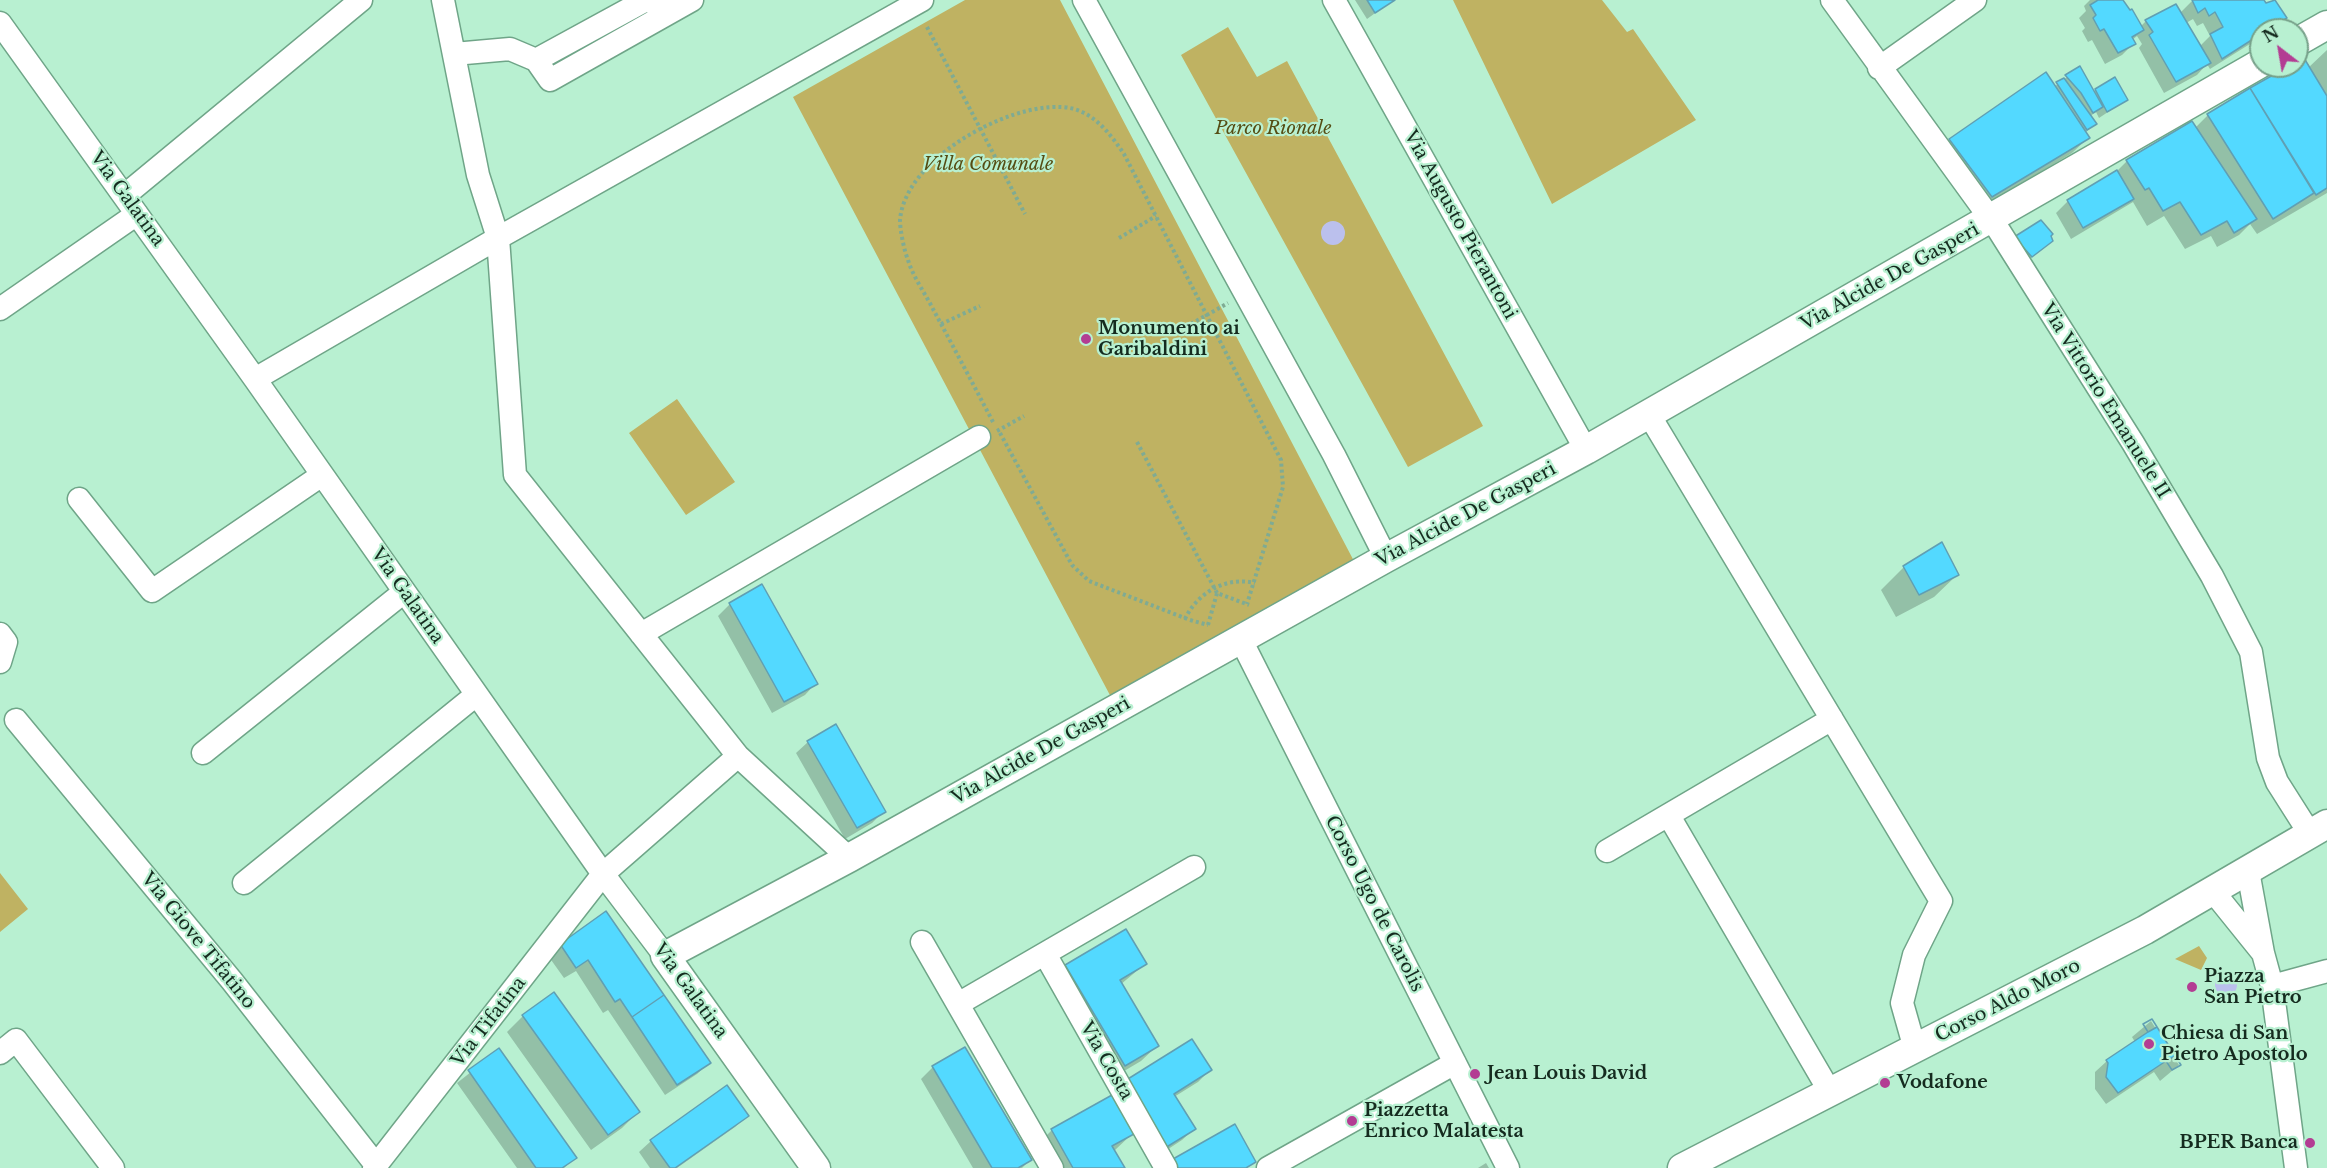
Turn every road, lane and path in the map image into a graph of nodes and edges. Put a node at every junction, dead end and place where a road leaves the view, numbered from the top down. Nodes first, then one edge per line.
1 (361, 0) edge
2 (443, 0) edge
3 (922, 0) edge
4 (1084, 0) edge
5 (1334, 0) edge
6 (1832, 0) edge
7 (1975, 0) edge
8 (690, 1) edge
9 (0, 22) edge
10 (2327, 25) edge
11 (927, 27) dead end
12 (2309, 35) edge
13 (454, 54) junction
14 (536, 60) junction
15 (1879, 68) junction
16 (2249, 70) edge
17 (981, 130) junction
18 (131, 205) junction
19 (1025, 214) dead end
20 (1156, 216) junction
21 (1992, 220) junction
22 (498, 238) junction
23 (1119, 238) dead end
24 (1228, 302) dead end
25 (980, 306) dead end
26 (0, 309) edge
27 (1207, 315) junction
28 (941, 324) junction
29 (1191, 324) dead end
30 (255, 379) junction
31 (1648, 413) junction
32 (1024, 416) dead end
33 (989, 434) junction
34 (1137, 442) dead end
35 (1586, 450) junction
36 (322, 475) junction
37 (79, 499) dead end
38 (1386, 558) junction
39 (1255, 583) junction
40 (1216, 591) junction
41 (404, 592) junction
42 (1247, 604) junction
43 (1256, 608) dead end
44 (1185, 619) junction
45 (1208, 625) junction
46 (0, 634) edge
47 (641, 634) junction
48 (1205, 636) dead end
49 (1241, 640) junction
50 (0, 662) edge
51 (476, 695) junction
52 (1832, 719) junction
53 (16, 720) dead end
54 (203, 753) dead end
55 (738, 756) junction
56 (1669, 816) junction
57 (2319, 829) edge
58 (1607, 851) dead end
59 (849, 858) junction
60 (1194, 867) dead end
61 (2248, 871) junction
62 (603, 874) junction
63 (244, 883) dead end
64 (2212, 890) junction
65 (922, 942) dead end
66 (1045, 954) junction
67 (2263, 954) junction
68 (665, 956) junction
69 (2327, 970) edge
70 (2272, 986) junction
71 (958, 1004) junction
72 (1915, 1049) junction
73 (0, 1053) edge
74 (1455, 1064) junction
75 (1830, 1092) junction
76 (375, 1166) edge
77 (2291, 1167) edge
78 (112, 1168) edge
79 (816, 1168) edge
80 (1052, 1168) edge
81 (1166, 1168) edge
82 (1268, 1168) edge
83 (1508, 1168) edge
84 (1683, 1168) edge

1 - 18 street
2 - 13 street
3 - 22 street
4 - 38 street
5 - 35 street, Via Augusto Pierantoni
6 - 15 street, Via Vittorio Emanuele II
7 - 15 street
8 - 14 street
8 - 14 street
9 - 18 street, Via Galatina
10 - 12 main road
11 - 17 path
13 - 14 street
13 - 22 street
15 - 21 street, Via Vittorio Emanuele II
16 - 21 main road, Via Alcide De Gasperi
17 - 19 path
17 - 20 path
17 - 28 path
18 - 26 street
18 - 30 street, Via Galatina
20 - 23 path
20 - 27 path
21 - 31 main road, Via Alcide De Gasperi
21 - 57 street, Via Vittorio Emanuele II
22 - 30 street
22 - 47 street
24 - 27 path
25 - 28 path
27 - 29 path
27 - 39 path
28 - 33 path
30 - 36 street, Via Galatina
31 - 35 main road, Via Alcide De Gasperi
31 - 52 street
32 - 33 path
33 - 44 path
33 - 47 street
34 - 40 path
35 - 38 main road, Via Alcide De Gasperi
36 - 37 street
36 - 41 street, Via Galatina
38 - 49 main road, Via Alcide De Gasperi
39 - 40 path
39 - 42 path
40 - 42 path
40 - 44 path
40 - 45 path
41 - 51 street, Via Galatina
41 - 54 street
42 - 43 path
44 - 45 path
45 - 48 path
46 - 50 street
47 - 55 street
49 - 59 main road, Via Alcide De Gasperi
49 - 74 street, Corso Ugo de Carolis
51 - 62 street, Via Galatina
51 - 63 street
52 - 56 street
52 - 72 street
53 - 76 street, Via Giove Tifatino
55 - 59 street
55 - 62 street, Via Tifatina
56 - 58 street
56 - 75 street
57 - 61 main road, Corso Aldo Moro
59 - 68 main road, Via Alcide De Gasperi
60 - 66 street
61 - 64 main road, Corso Aldo Moro
61 - 67 street
62 - 68 street, Via Galatina
62 - 76 street, Via Tifatina
64 - 67 street
64 - 72 main road, Corso Aldo Moro
65 - 71 street
66 - 71 street
66 - 81 street, Via Costa
67 - 70 street
68 - 79 main road, Via Galatina
69 - 70 street
70 - 77 street
71 - 80 street
72 - 75 main road, Corso Aldo Moro
73 - 78 street
74 - 82 street
74 - 83 street, Corso Ugo de Carolis
75 - 84 main road, Corso Aldo Moro

